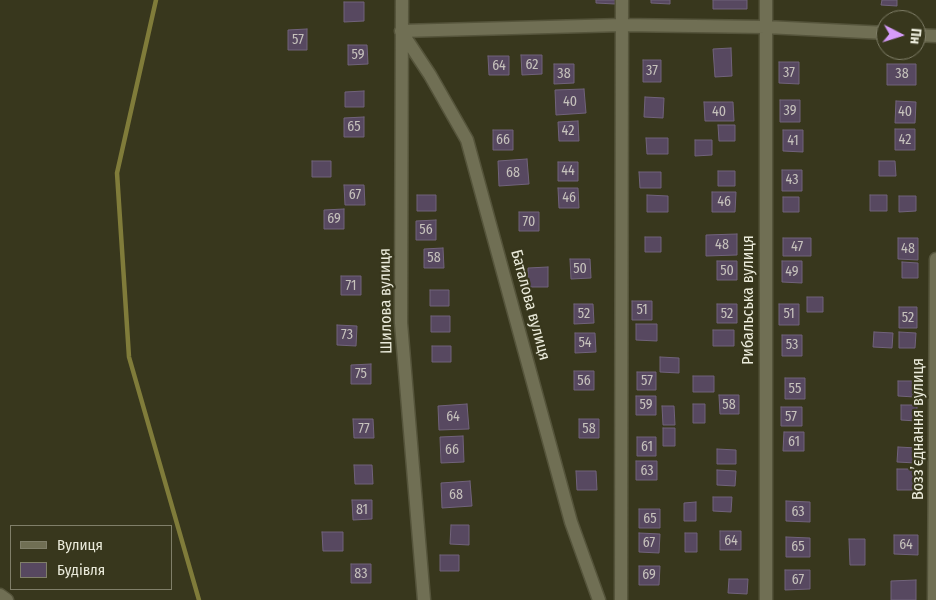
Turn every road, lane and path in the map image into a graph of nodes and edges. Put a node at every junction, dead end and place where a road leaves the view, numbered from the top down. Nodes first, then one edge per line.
1 (402, 0) edge
2 (622, 0) edge
3 (766, 0) edge
4 (622, 25) junction
5 (766, 27) junction
6 (401, 31) junction
7 (876, 32) edge
8 (936, 259) edge
9 (0, 595) edge
10 (8, 600) edge
11 (424, 600) edge
12 (599, 600) edge
13 (621, 600) edge
14 (766, 600) edge
15 (934, 600) edge

1 - 6 street, Шилова вулиця
2 - 4 street
3 - 5 street, Рибальська вулиця
4 - 5 street
4 - 6 street
4 - 13 street
5 - 7 street
5 - 14 street, Рибальська вулиця
6 - 11 street, Шилова вулиця
6 - 12 street, Баталова вулиця
8 - 15 street, Возз’єднання вулиця
9 - 10 street

